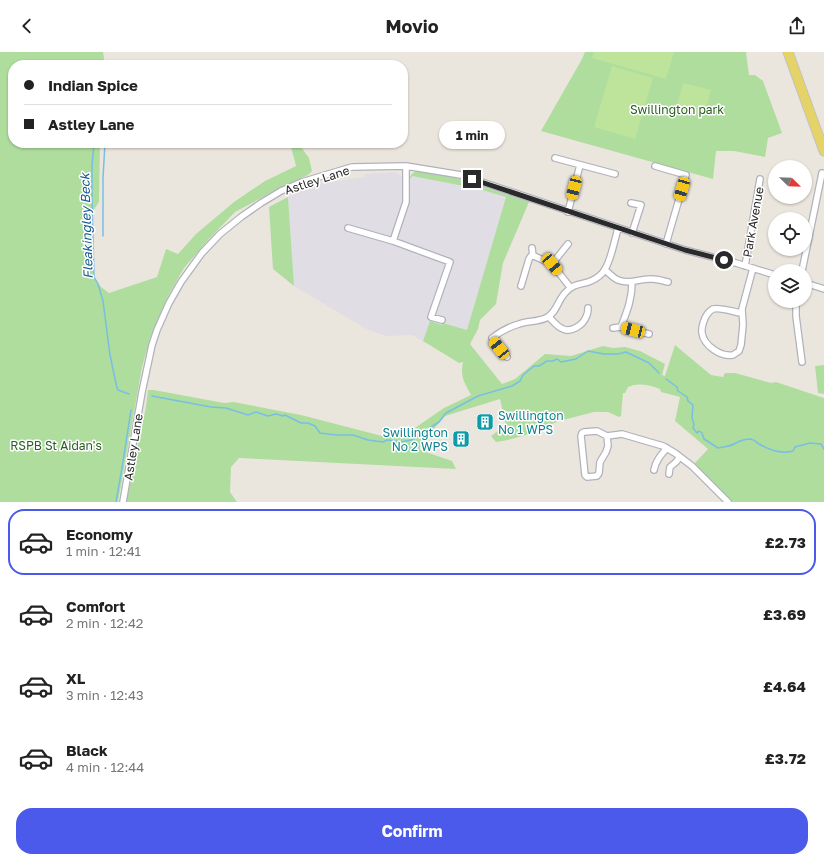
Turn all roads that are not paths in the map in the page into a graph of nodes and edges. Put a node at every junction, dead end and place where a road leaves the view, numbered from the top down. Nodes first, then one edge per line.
1 (788, 52) edge
2 (824, 151) edge
3 (555, 158) dead end
4 (580, 165) junction
5 (406, 166) junction
6 (655, 166) dead end
7 (822, 173) dead end
8 (615, 174) dead end
9 (760, 179) dead end
10 (631, 202) dead end
11 (568, 212) junction
12 (348, 228) dead end
13 (618, 228) junction
14 (632, 232) junction
15 (393, 241) junction
16 (568, 244) dead end
17 (666, 244) junction
18 (532, 248) dead end
19 (533, 256) junction
20 (552, 264) junction
21 (803, 264) edge
22 (745, 266) junction
23 (753, 268) junction
24 (605, 270) junction
25 (768, 273) edge
26 (632, 282) junction
27 (668, 282) dead end
28 (521, 286) dead end
29 (812, 286) edge
30 (570, 287) junction
31 (824, 289) edge
32 (588, 308) dead end
33 (796, 308) edge
34 (741, 313) junction
35 (548, 317) junction
36 (442, 320) dead end
37 (621, 327) junction
38 (613, 328) dead end
39 (649, 334) dead end
40 (507, 357) dead end
41 (802, 362) dead end
42 (607, 436) junction
43 (667, 448) junction
44 (680, 457) junction
45 (654, 470) dead end
46 (669, 474) dead end
47 (123, 502) edge
48 (728, 502) edge

1 - 2 main road
3 - 4 street
4 - 8 street
4 - 11 street
5 - 11 street, Astley Lane
5 - 15 street
5 - 47 street, Astley Lane
6 - 17 street
7 - 21 street
9 - 22 street, Park Avenue
10 - 14 street
11 - 13 street, Astley Lane
12 - 15 street
13 - 14 street, Astley Lane
13 - 24 street
14 - 17 street, Astley Lane
15 - 36 street
16 - 20 street
17 - 22 street, Astley Lane
18 - 19 street
19 - 20 street
19 - 28 street
20 - 30 street
22 - 23 street, Astley Lane
23 - 25 street, Astley Lane
23 - 34 street
24 - 26 street
24 - 30 street
26 - 27 street
26 - 37 street
29 - 31 street
30 - 35 street
32 - 35 street
33 - 41 street
34 - 34 street
35 - 40 street
37 - 38 street
37 - 39 street
42 - 42 street
42 - 43 street
43 - 44 street
43 - 45 street
44 - 46 street
44 - 48 street

